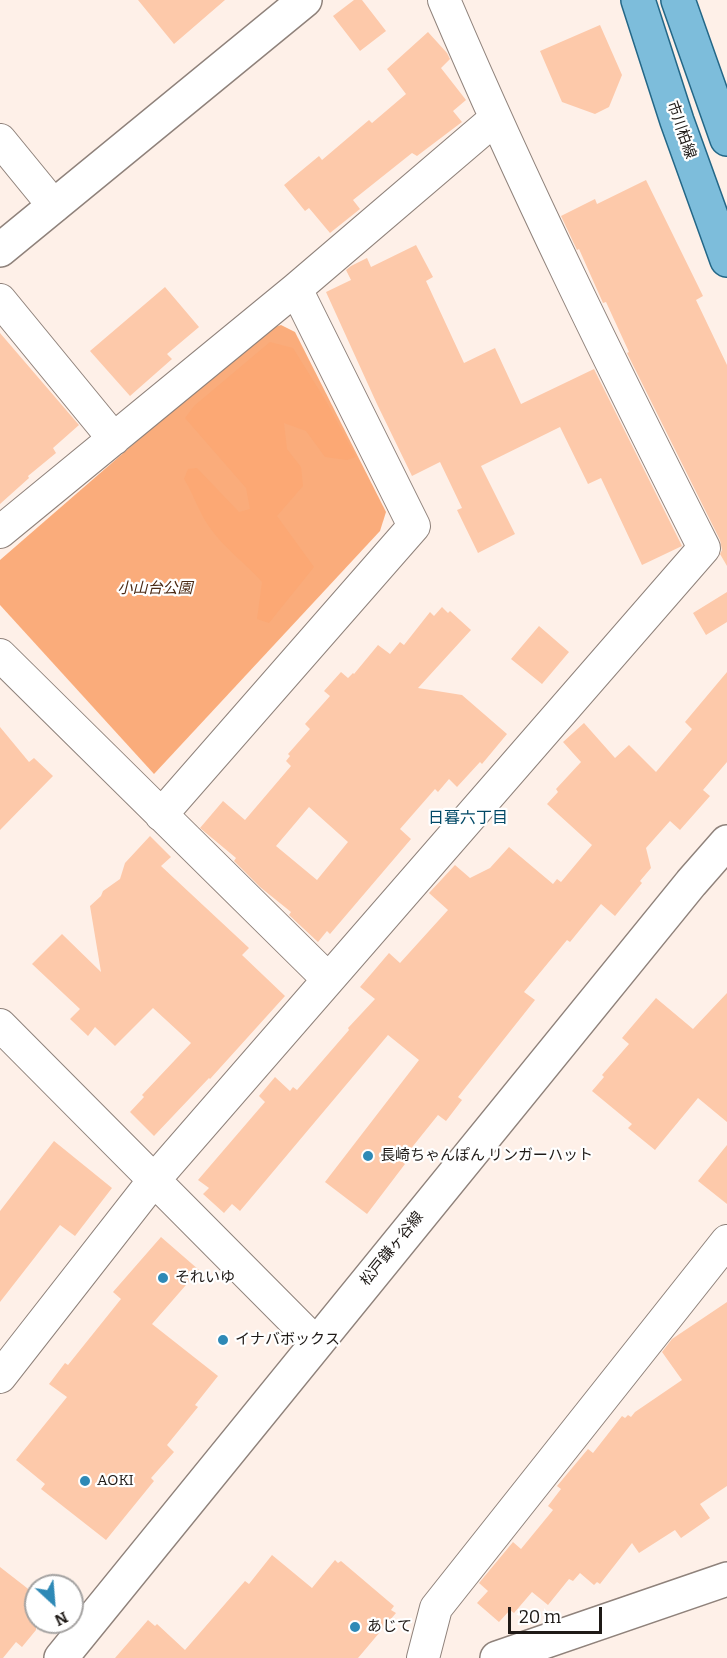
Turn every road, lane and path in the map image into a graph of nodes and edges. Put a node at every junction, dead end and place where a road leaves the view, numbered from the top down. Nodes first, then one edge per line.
1 (304, 0) edge
2 (444, 0) edge
3 (638, 0) edge
4 (678, 0) edge
5 (495, 119) junction
6 (727, 139) edge
7 (0, 140) edge
8 (54, 206) junction
9 (0, 250) edge
10 (727, 260) edge
11 (296, 289) junction
12 (0, 300) edge
13 (114, 439) junction
14 (0, 532) edge
15 (0, 655) edge
16 (161, 815) junction
17 (727, 842) edge
18 (328, 979) junction
19 (0, 1025) edge
20 (154, 1180) junction
21 (727, 1241) edge
22 (316, 1342) junction
23 (0, 1377) edge
24 (727, 1579) edge
25 (61, 1658) edge
26 (423, 1658) edge
27 (497, 1658) edge

1 - 8 main road
2 - 5 street
3 - 10 main road, 市川柏線
4 - 6 main road
5 - 11 street
5 - 18 street
7 - 8 street
8 - 9 main road
11 - 13 street
11 - 16 street
12 - 13 street
13 - 14 street
15 - 16 street
16 - 18 street
17 - 22 main road, 松戸鎌ヶ谷線
18 - 20 street
19 - 20 street
20 - 22 street
20 - 23 street
21 - 26 street
22 - 25 main road, 松戸鎌ヶ谷線
24 - 27 main road

